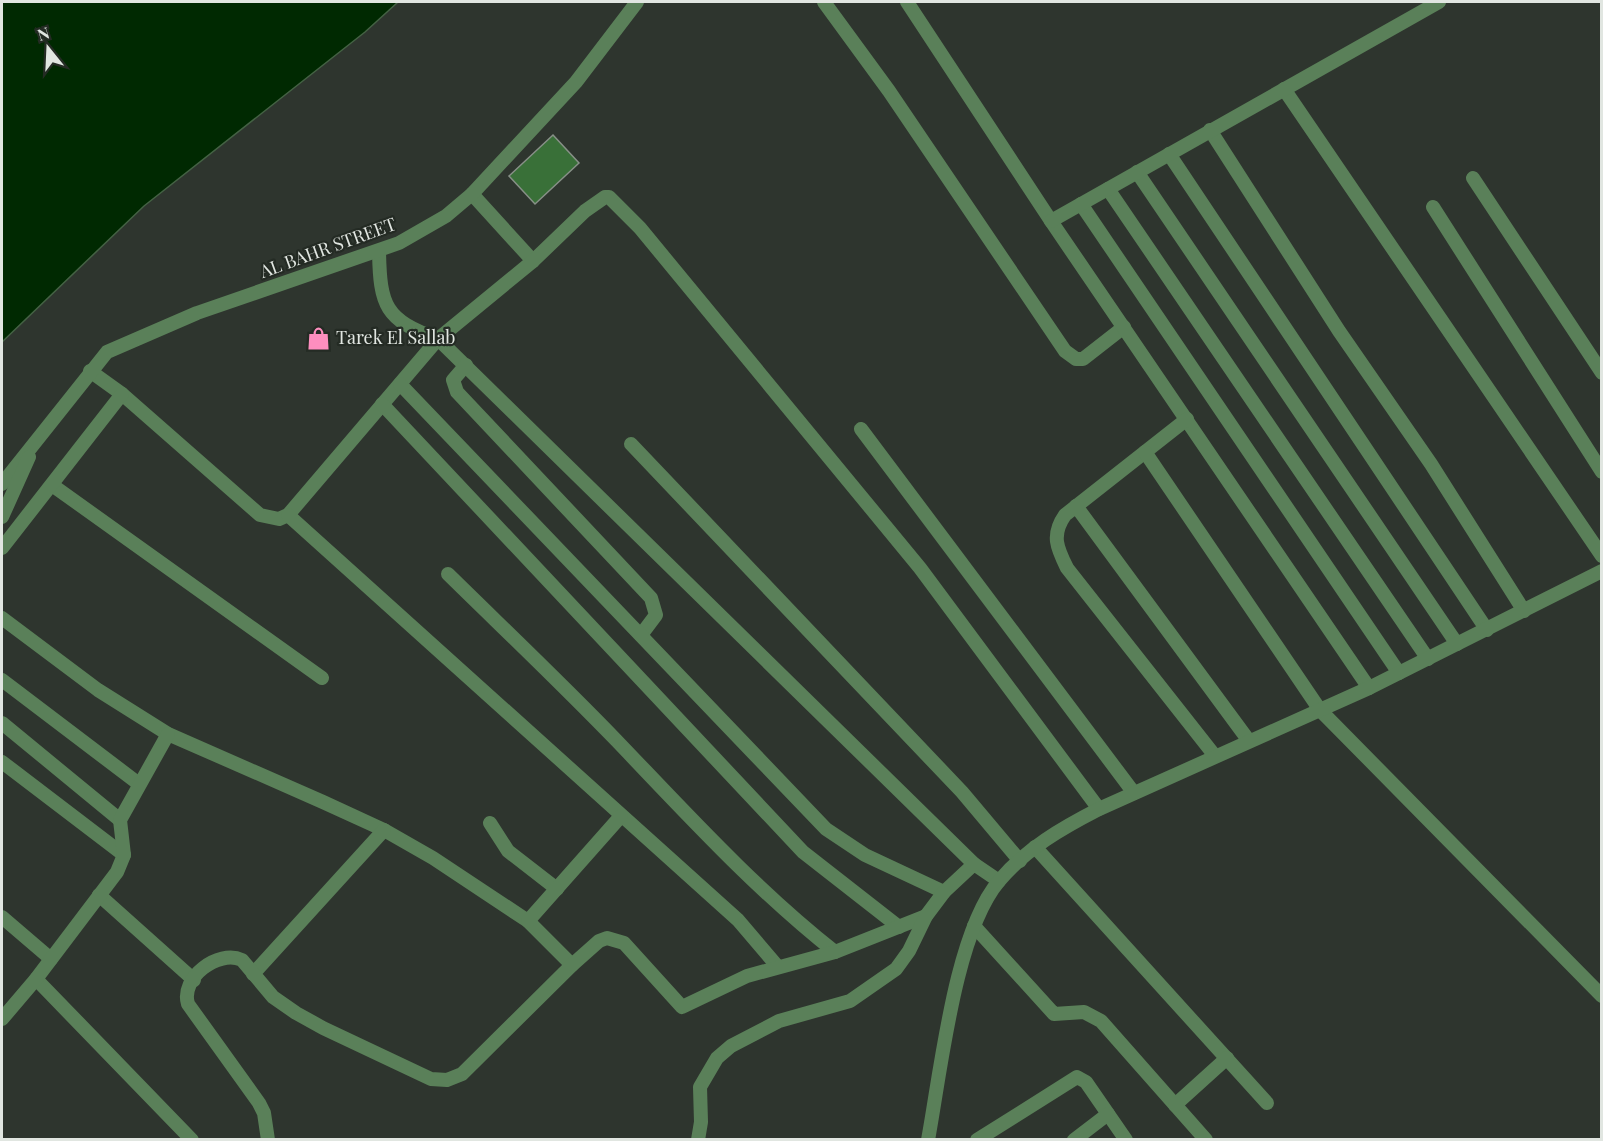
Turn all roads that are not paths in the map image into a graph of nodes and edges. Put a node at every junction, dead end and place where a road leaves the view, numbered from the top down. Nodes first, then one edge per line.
1 (637, 2) edge
2 (824, 2) edge
3 (907, 2) edge
4 (1439, 2) edge
5 (1284, 89) junction
6 (1210, 130) junction
7 (1169, 154) junction
8 (1137, 172) junction
9 (1473, 178) dead end
10 (1108, 189) junction
11 (472, 194) junction
12 (1081, 204) junction
13 (1433, 207) dead end
14 (1051, 221) junction
15 (379, 251) junction
16 (533, 261) junction
17 (1124, 327) junction
18 (438, 339) junction
19 (466, 365) junction
20 (90, 371) junction
21 (1602, 373) edge
22 (400, 384) junction
23 (122, 394) junction
24 (382, 404) junction
25 (1187, 419) junction
26 (861, 429) dead end
27 (37, 439) junction
28 (631, 444) dead end
29 (1145, 452) junction
30 (1602, 472) edge
31 (2, 484) edge
32 (52, 485) junction
33 (1076, 506) junction
34 (288, 515) junction
35 (2, 517) edge
36 (2, 548) edge
37 (1602, 556) edge
38 (1602, 571) edge
39 (448, 574) dead end
40 (1524, 611) junction
41 (2, 618) edge
42 (1487, 630) junction
43 (641, 635) junction
44 (1458, 644) junction
45 (1428, 659) junction
46 (1399, 673) junction
47 (322, 678) dead end
48 (2, 680) edge
49 (1369, 688) junction
50 (1320, 710) junction
51 (2, 723) edge
52 (168, 734) junction
53 (1249, 741) junction
54 (1215, 756) junction
55 (2, 762) edge
56 (139, 784) junction
57 (1134, 793) junction
58 (1099, 809) junction
59 (621, 816) junction
60 (120, 820) junction
61 (490, 823) dead end
62 (384, 830) junction
63 (1035, 847) junction
64 (124, 855) junction
65 (1020, 861) junction
66 (974, 864) junction
67 (999, 881) junction
68 (557, 889) junction
69 (944, 892) junction
70 (99, 895) junction
71 (926, 916) junction
72 (2, 917) edge
73 (528, 921) junction
74 (974, 926) junction
75 (899, 927) junction
76 (835, 952) junction
77 (51, 959) junction
78 (572, 965) junction
79 (778, 967) junction
80 (253, 974) junction
81 (36, 979) junction
82 (194, 980) junction
83 (1602, 996) edge
84 (4, 1010) edge
85 (1227, 1058) junction
86 (1267, 1103) dead end
87 (1175, 1105) junction
88 (1108, 1114) junction
89 (192, 1140) edge
90 (268, 1140) edge
91 (698, 1140) edge
92 (928, 1140) edge
93 (977, 1140) edge
94 (1074, 1140) edge
95 (1126, 1140) edge
96 (1206, 1140) edge

1 - 11 street, AL BAHR STREET
2 - 17 street
3 - 14 street
4 - 5 street
5 - 6 street
5 - 37 street
6 - 7 street
6 - 40 street
7 - 8 street
7 - 42 street
8 - 10 street
8 - 44 street
9 - 21 street
10 - 12 street
10 - 45 street
11 - 15 street, AL BAHR STREET
11 - 16 street
12 - 14 street
12 - 46 street
13 - 30 street
14 - 17 street
15 - 18 street
15 - 20 street, AL BAHR STREET
16 - 18 street
16 - 58 street
17 - 25 street
18 - 19 street
18 - 22 street
19 - 43 street
19 - 66 street
20 - 23 street
20 - 27 street, AL BAHR STREET
22 - 24 street
22 - 43 street
23 - 32 street
23 - 34 street
24 - 34 street
24 - 75 street
25 - 29 street
25 - 49 street
26 - 57 street
27 - 31 street, AL BAHR STREET
27 - 35 street
28 - 65 street
29 - 33 street
29 - 50 street
32 - 36 street
32 - 47 street
33 - 53 street
33 - 54 street
34 - 59 street
38 - 40 street
39 - 76 street
40 - 42 street
41 - 52 street
42 - 44 street
43 - 69 street
44 - 45 street
45 - 46 street
46 - 49 street
48 - 56 street
49 - 50 street
50 - 53 street
50 - 83 street
51 - 60 street
52 - 56 street
52 - 62 street
53 - 54 street
54 - 57 street
55 - 64 street
56 - 60 street
57 - 58 street
58 - 63 street
59 - 68 street
59 - 79 street
60 - 64 street
61 - 68 street
62 - 73 street
62 - 80 street
63 - 65 street
63 - 85 street
64 - 70 street
65 - 67 street
66 - 67 street
66 - 69 street
67 - 74 street
68 - 73 street
69 - 71 street
70 - 77 street
70 - 82 street
71 - 75 street
71 - 91 street
72 - 77 street
73 - 78 street
74 - 87 street
74 - 92 street
75 - 76 street
76 - 79 street
77 - 81 street
78 - 79 street
78 - 80 street
80 - 82 street
81 - 84 street
81 - 89 street
82 - 90 street
85 - 86 street
85 - 87 street
87 - 96 street
88 - 93 street
88 - 94 street
88 - 95 street

